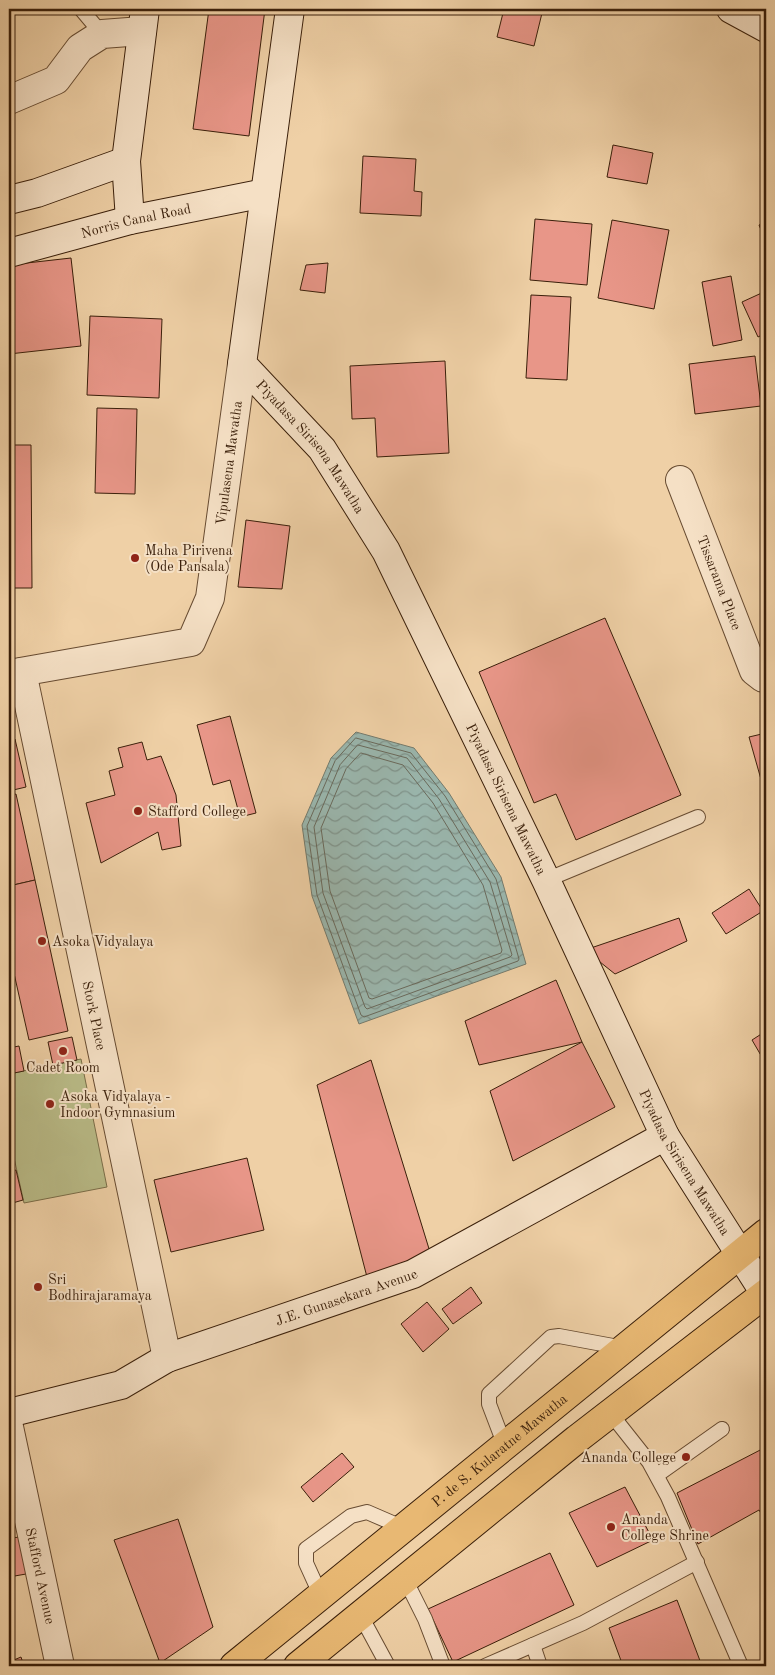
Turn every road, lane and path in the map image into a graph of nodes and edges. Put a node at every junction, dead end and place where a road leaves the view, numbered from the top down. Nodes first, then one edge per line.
1 (81, 9) edge
2 (290, 9) edge
3 (731, 9) edge
4 (144, 20) edge
5 (766, 28) edge
6 (102, 34) junction
7 (9, 100) edge
8 (126, 161) junction
9 (266, 193) junction
10 (9, 200) edge
11 (130, 220) junction
12 (9, 254) edge
13 (242, 364) junction
14 (680, 480) dead end
15 (15, 673) edge
16 (766, 678) edge
17 (698, 817) dead end
18 (546, 880) junction
19 (665, 1136) junction
20 (766, 1233) edge
21 (739, 1255) junction
22 (766, 1294) edge
23 (624, 1348) junction
24 (168, 1358) junction
25 (9, 1412) edge
26 (611, 1414) junction
27 (9, 1427) edge
28 (722, 1429) dead end
29 (505, 1446) junction
30 (657, 1475) junction
31 (404, 1528) junction
32 (697, 1562) junction
33 (405, 1579) junction
34 (321, 1596) junction
35 (360, 1616) junction
36 (533, 1645) junction
37 (60, 1666) edge
38 (234, 1666) edge
39 (298, 1666) edge
40 (388, 1666) edge
41 (443, 1666) edge
42 (485, 1666) edge
43 (540, 1666) edge
44 (741, 1666) edge

1 - 6 lane
2 - 9 street, Vipulasena Mawatha
3 - 5 street
4 - 6 street
4 - 8 street
6 - 7 street
8 - 10 street
8 - 11 street
9 - 11 street, Norris Canal Road
9 - 13 street, Vipulasena Mawatha
11 - 12 street, Norris Canal Road
13 - 15 street, Vipulasena Mawatha
13 - 18 street, Piyadasa Sirisena Mawatha
14 - 16 street, Tissarama Place
15 - 24 street, Stork Place
17 - 18 lane
18 - 19 street, Piyadasa Sirisena Mawatha
19 - 21 street, Piyadasa Sirisena Mawatha
19 - 24 street, J.E. Gunasekara Avenue
20 - 21 main road, P. de S. Kularatne Mawatha
21 - 22 street, Piyadasa Sirisena Mawatha
21 - 23 main road, P. de S. Kularatne Mawatha
22 - 26 main road
23 - 29 main road, P. de S. Kularatne Mawatha
23 - 29 lane
24 - 25 street, J.E. Gunasekara Avenue
26 - 30 lane
26 - 33 main road
27 - 37 street, Stafford Avenue
28 - 30 lane
29 - 31 main road, P. de S. Kularatne Mawatha
30 - 32 lane
31 - 34 main road, P. de S. Kularatne Mawatha
31 - 34 lane
32 - 36 lane
32 - 44 lane
33 - 35 main road
33 - 41 lane
34 - 38 main road, P. de S. Kularatne Mawatha
35 - 39 main road
35 - 40 lane
36 - 42 lane
36 - 43 lane

